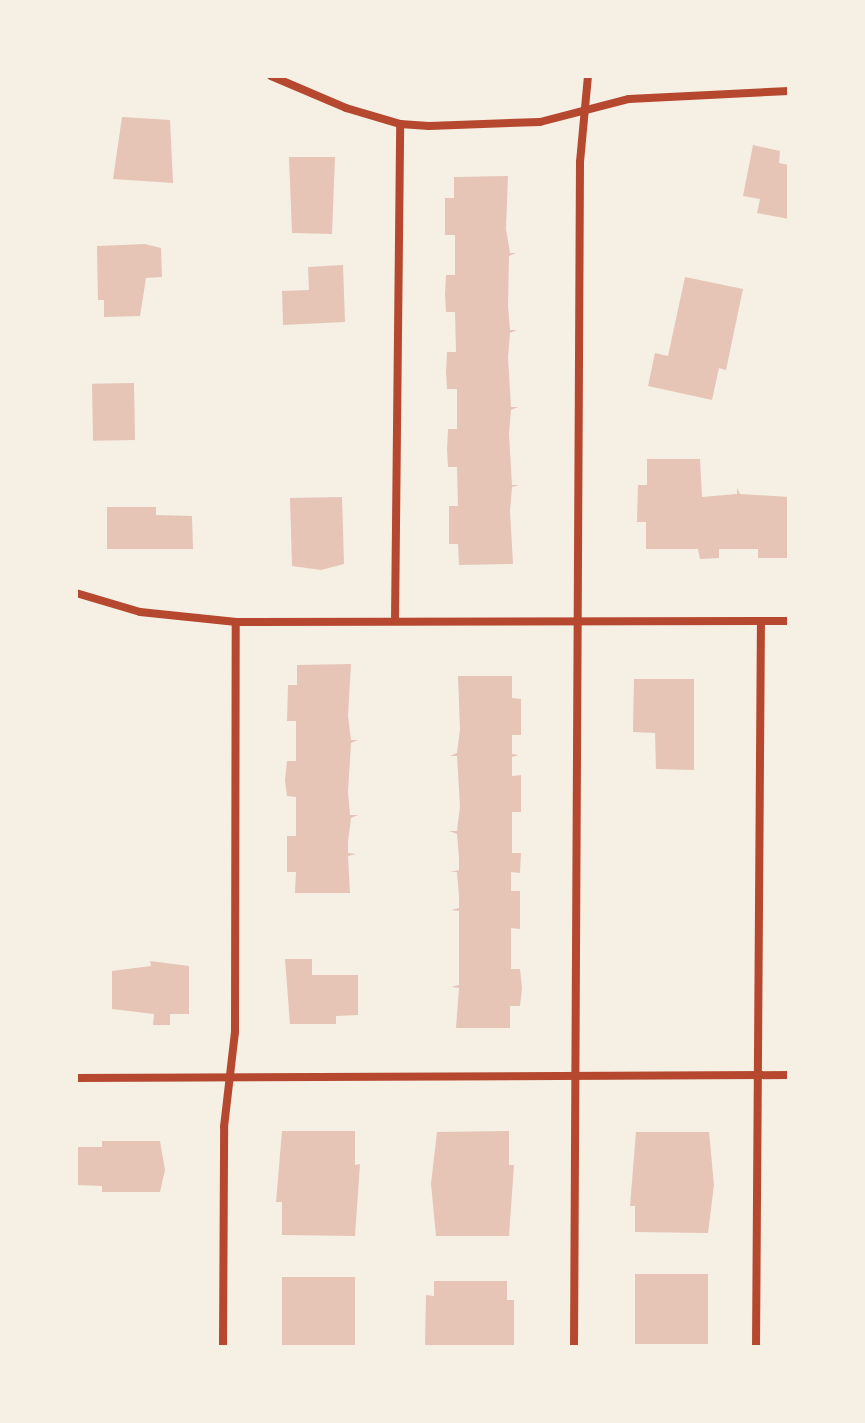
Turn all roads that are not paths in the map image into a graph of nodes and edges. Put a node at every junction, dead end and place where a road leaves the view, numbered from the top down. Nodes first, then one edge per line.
1 (271, 76) edge
2 (588, 76) edge
3 (789, 91) edge
4 (582, 112) junction
5 (400, 124) junction
6 (76, 593) edge
7 (579, 618) junction
8 (395, 621) junction
9 (761, 621) junction
10 (789, 621) edge
11 (236, 622) junction
12 (758, 1075) junction
13 (789, 1075) edge
14 (76, 1078) edge
15 (576, 1079) junction
16 (228, 1081) junction
17 (223, 1347) edge
18 (574, 1347) edge
19 (756, 1347) edge

1 - 5 street
2 - 4 street
3 - 4 street
4 - 5 street
4 - 7 street
5 - 8 street
6 - 11 street
7 - 8 street
7 - 9 street
7 - 15 street
8 - 11 street
9 - 10 street
9 - 12 street
11 - 16 street
12 - 13 street
12 - 15 street
12 - 19 street
14 - 16 street
15 - 16 street
15 - 18 street
16 - 17 street

